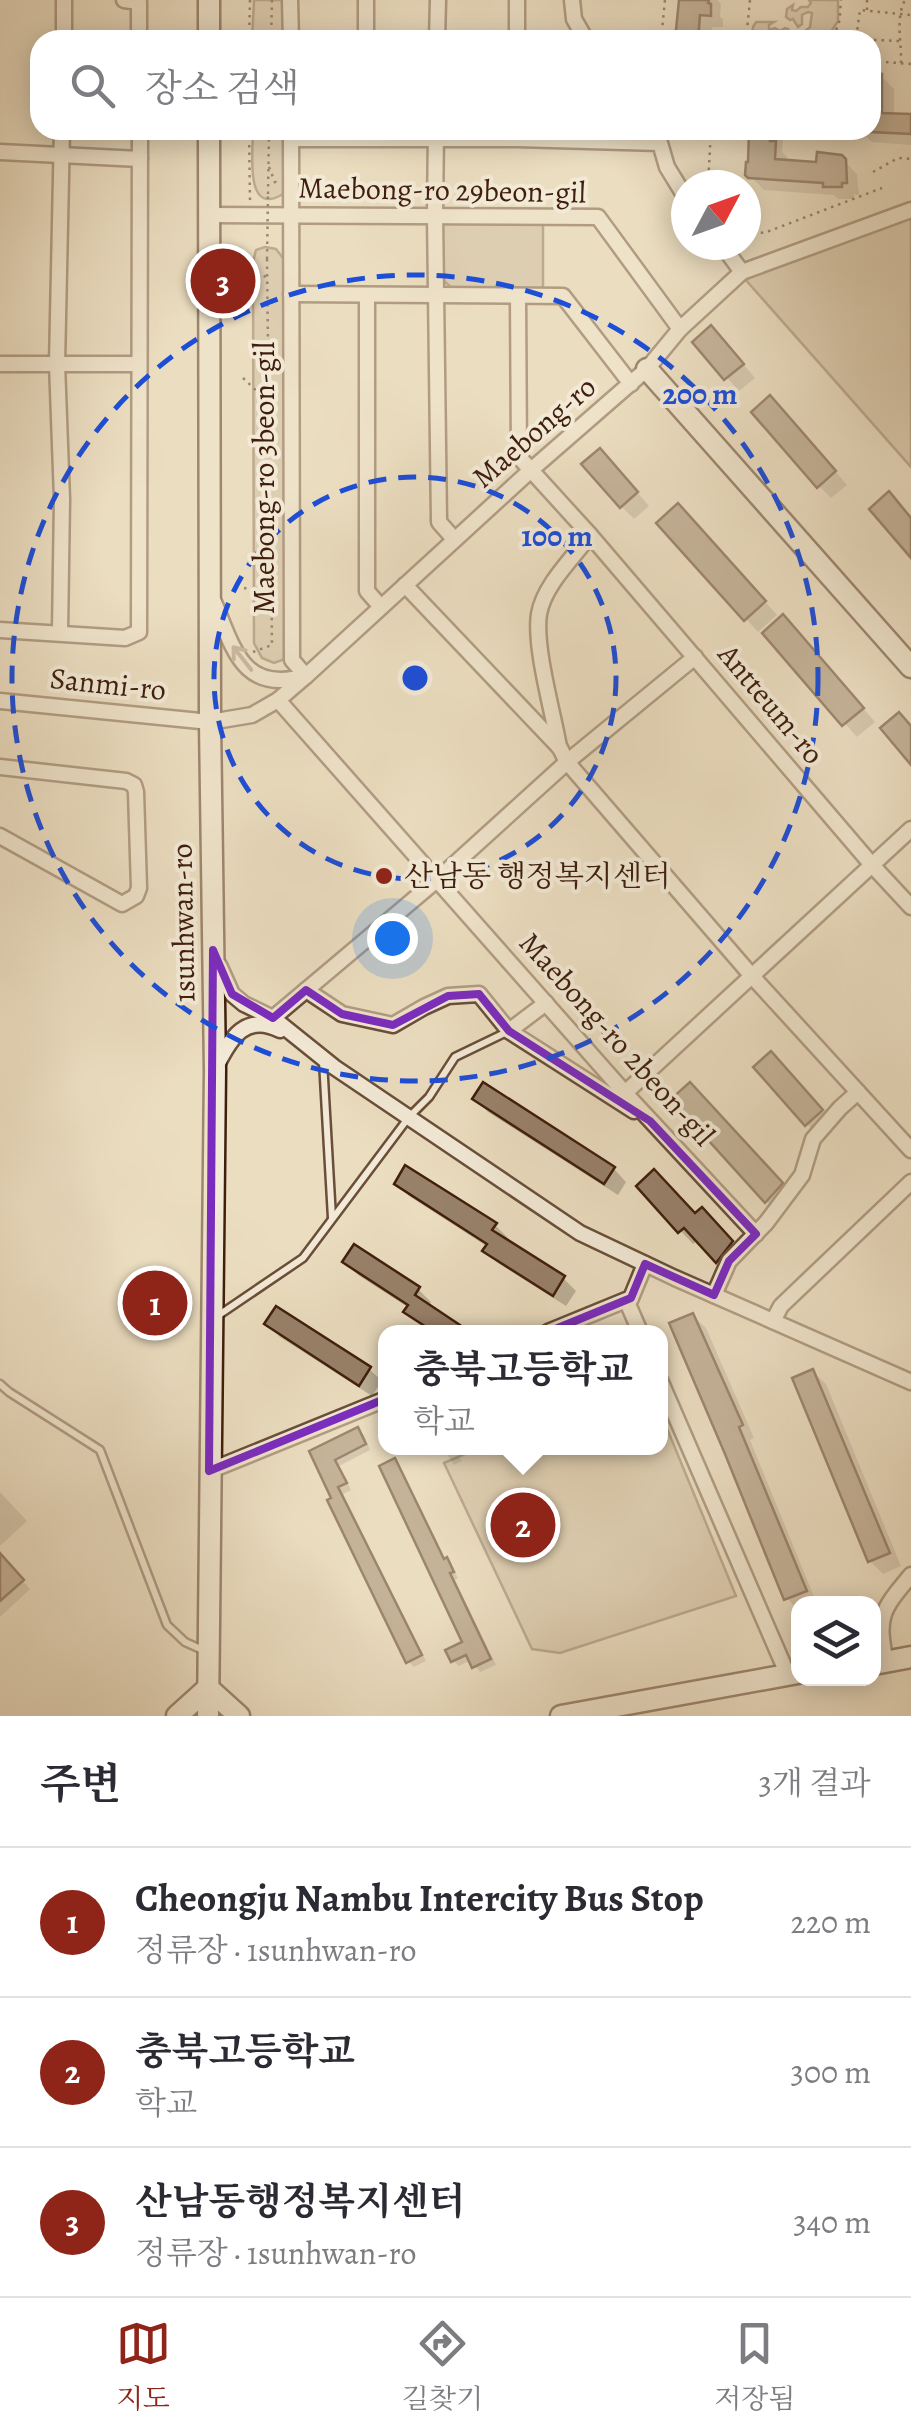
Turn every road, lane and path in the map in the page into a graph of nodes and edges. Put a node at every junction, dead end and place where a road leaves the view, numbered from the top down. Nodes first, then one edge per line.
1 (64, 0) edge
2 (124, 0) edge
3 (208, 0) edge
4 (250, 0) edge
5 (272, 0) edge
6 (290, 0) edge
7 (366, 0) edge
8 (438, 0) edge
9 (516, 0) edge
10 (572, 0) edge
11 (666, 0) edge
12 (750, 0) edge
13 (841, 0) edge
14 (867, 0) edge
15 (905, 0) edge
16 (867, 11) junction
17 (902, 14) junction
18 (911, 15) edge
19 (64, 30) edge
20 (139, 30) edge
21 (209, 30) edge
22 (248, 30) edge
23 (271, 30) edge
24 (290, 30) edge
25 (366, 30) edge
26 (437, 30) edge
27 (517, 30) edge
28 (580, 30) edge
29 (662, 30) edge
30 (747, 30) edge
31 (836, 30) edge
32 (857, 30) edge
33 (881, 41) edge
34 (898, 42) junction
35 (881, 62) edge
36 (901, 63) junction
37 (911, 64) edge
38 (61, 140) edge
39 (140, 140) edge
40 (209, 140) edge
41 (250, 140) edge
42 (273, 140) edge
43 (286, 140) edge
44 (436, 140) edge
45 (657, 140) edge
46 (710, 140) edge
47 (269, 141) joint
48 (0, 152) edge
49 (60, 154) junction
50 (140, 159) junction
51 (911, 159) edge
52 (269, 167) junction
53 (709, 170) edge
54 (277, 171) dead end
55 (873, 172) dead end
56 (671, 174) edge
57 (882, 188) dead end
58 (250, 201) dead end
59 (911, 210) edge
60 (291, 214) junction
61 (435, 215) junction
62 (209, 216) junction
63 (761, 232) edge
64 (733, 260) edge
65 (243, 268) dead end
66 (742, 272) junction
67 (268, 278) junction
68 (291, 294) junction
69 (438, 294) junction
70 (366, 295) junction
71 (518, 296) junction
72 (680, 329) junction
73 (0, 364) edge
74 (58, 364) junction
75 (139, 364) junction
76 (647, 369) junction
77 (244, 378) dead end
78 (631, 384) junction
79 (269, 402) junction
80 (530, 470) junction
81 (270, 520) junction
82 (590, 535) junction
83 (454, 539) junction
84 (271, 548) junction
85 (404, 585) junction
86 (244, 588) dead end
87 (210, 594) junction
88 (272, 594) junction
89 (381, 607) junction
90 (0, 630) edge
91 (60, 632) junction
92 (248, 654) dead end
93 (695, 657) junction
94 (911, 667) edge
95 (306, 676) junction
96 (278, 700) junction
97 (0, 701) edge
98 (210, 722) junction
99 (563, 755) junction
100 (0, 767) edge
101 (911, 830) edge
102 (0, 836) edge
103 (872, 865) junction
104 (438, 879) junction
105 (911, 907) edge
106 (213, 950) junction
107 (751, 975) junction
108 (306, 990) junction
109 (546, 1003) junction
110 (273, 1018) junction
111 (509, 1031) junction
112 (292, 1035) junction
113 (328, 1063) junction
114 (215, 1070) junction
115 (858, 1092) junction
116 (624, 1093) junction
117 (408, 1118) junction
118 (650, 1122) junction
119 (911, 1150) edge
120 (911, 1182) edge
121 (332, 1219) junction
122 (756, 1234) junction
123 (646, 1264) junction
124 (714, 1296) junction
125 (631, 1298) junction
126 (211, 1321) junction
127 (773, 1321) junction
128 (565, 1325) edge
129 (637, 1325) edge
130 (911, 1382) edge
131 (0, 1384) edge
132 (668, 1398) edge
133 (378, 1402) edge
134 (209, 1471) junction
135 (911, 1574) edge
136 (881, 1624) edge
137 (208, 1652) junction
138 (911, 1657) edge
139 (881, 1663) edge
140 (791, 1669) edge
141 (791, 1673) edge
142 (208, 1688) junction
143 (176, 1716) edge
144 (208, 1716) edge
145 (239, 1716) edge
146 (561, 1716) edge

1 - 19 street
2 - 20 street
3 - 21 main road
4 - 22 path
5 - 23 path
6 - 24 street
7 - 25 street
8 - 26 street
9 - 27 street
10 - 28 street
11 - 29 path
12 - 30 path
13 - 31 path
14 - 16 path
15 - 17 path
16 - 17 path
16 - 32 path
17 - 18 path
17 - 34 path
33 - 34 path
34 - 36 path
35 - 36 path
36 - 37 path
38 - 49 street
39 - 50 street
40 - 62 main road, 1sunhwan-ro
41 - 58 path
42 - 47 path
43 - 60 street, Maebong-ro 3beon-gil
44 - 61 street
45 - 56 street
46 - 53 path
47 - 52 path
48 - 49 street
49 - 50 street
49 - 74 street
50 - 75 street
51 - 55 path
52 - 54 path
52 - 67 path, bridge
57 - 63 path
59 - 66 street, Maebong-ro
60 - 61 street, Maebong-ro 29beon-gil
60 - 62 street, Maebong-ro 29beon-gil
60 - 68 street, Maebong-ro 3beon-gil
61 - 69 street
61 - 72 street, Maebong-ro 29beon-gil
62 - 87 main road, 1sunhwan-ro
64 - 66 street
65 - 67 path
66 - 72 street, Maebong-ro
67 - 79 path
68 - 70 street
68 - 95 street, Maebong-ro 3beon-gil
69 - 70 street
69 - 71 street
69 - 83 street
70 - 89 street
71 - 78 street
71 - 80 street
72 - 76 street, Maebong-ro
73 - 74 street
74 - 75 street
74 - 91 street
75 - 91 street
76 - 78 street, Maebong-ro
76 - 94 main road
77 - 79 path
78 - 80 street, Maebong-ro
79 - 81 path
80 - 82 street, Antteum-ro
80 - 83 street, Maebong-ro
81 - 84 path
81 - 84 path
82 - 93 street, Antteum-ro
82 - 99 street
83 - 85 street, Maebong-ro
84 - 88 path
85 - 89 street, Maebong-ro
85 - 99 street
86 - 88 path
95 -> 87 street
87 - 98 main road, 1sunhwan-ro
88 - 92 path
89 - 95 street, Maebong-ro
90 - 91 street
93 - 99 street
93 - 103 street, Antteum-ro
95 - 96 street, Maebong-ro
96 - 98 street, Maebong-ro
96 - 104 street, Maebong-ro 2beon-gil
97 - 98 street, Sanmi-ro
98 - 106 main road, 1sunhwan-ro
99 - 104 street
99 - 107 street
100 - 102 street
101 - 103 street
103 - 105 street, Antteum-ro
103 - 107 street
104 - 108 street
104 - 109 street, Maebong-ro 2beon-gil
106 - 110 street
106 - 114 main road, 1sunhwan-ro
107 - 115 street
107 - 116 street
108 - 110 street
108 - 111 street
109 - 111 street
109 - 116 street, Maebong-ro 2beon-gil
110 - 112 street
111 - 117 lane
111 - 118 street
112 - 113 street
112 - 114 street
113 - 117 street
113 - 121 lane
114 - 126 main road, 1sunhwan-ro
115 - 119 street
115 - 122 street
116 - 118 street, Maebong-ro 2beon-gil
117 - 121 lane
117 - 123 street
118 - 122 street, Maebong-ro 2beon-gil
120 - 127 street
121 - 126 lane
122 - 124 street
123 - 124 street
123 - 125 street
124 - 127 street
125 - 128 street
125 - 129 street
126 - 134 main road, 1sunhwan-ro
127 - 130 street
131 - 137 lane
132 - 140 street
133 - 134 street
134 - 137 main road, 1sunhwan-ro
135 - 136 street
137 - 142 main road, 1sunhwan-ro
138 - 139 main road
141 - 146 main road
142 - 143 main road
142 - 144 main road, 1sunhwan-ro
142 - 145 main road

